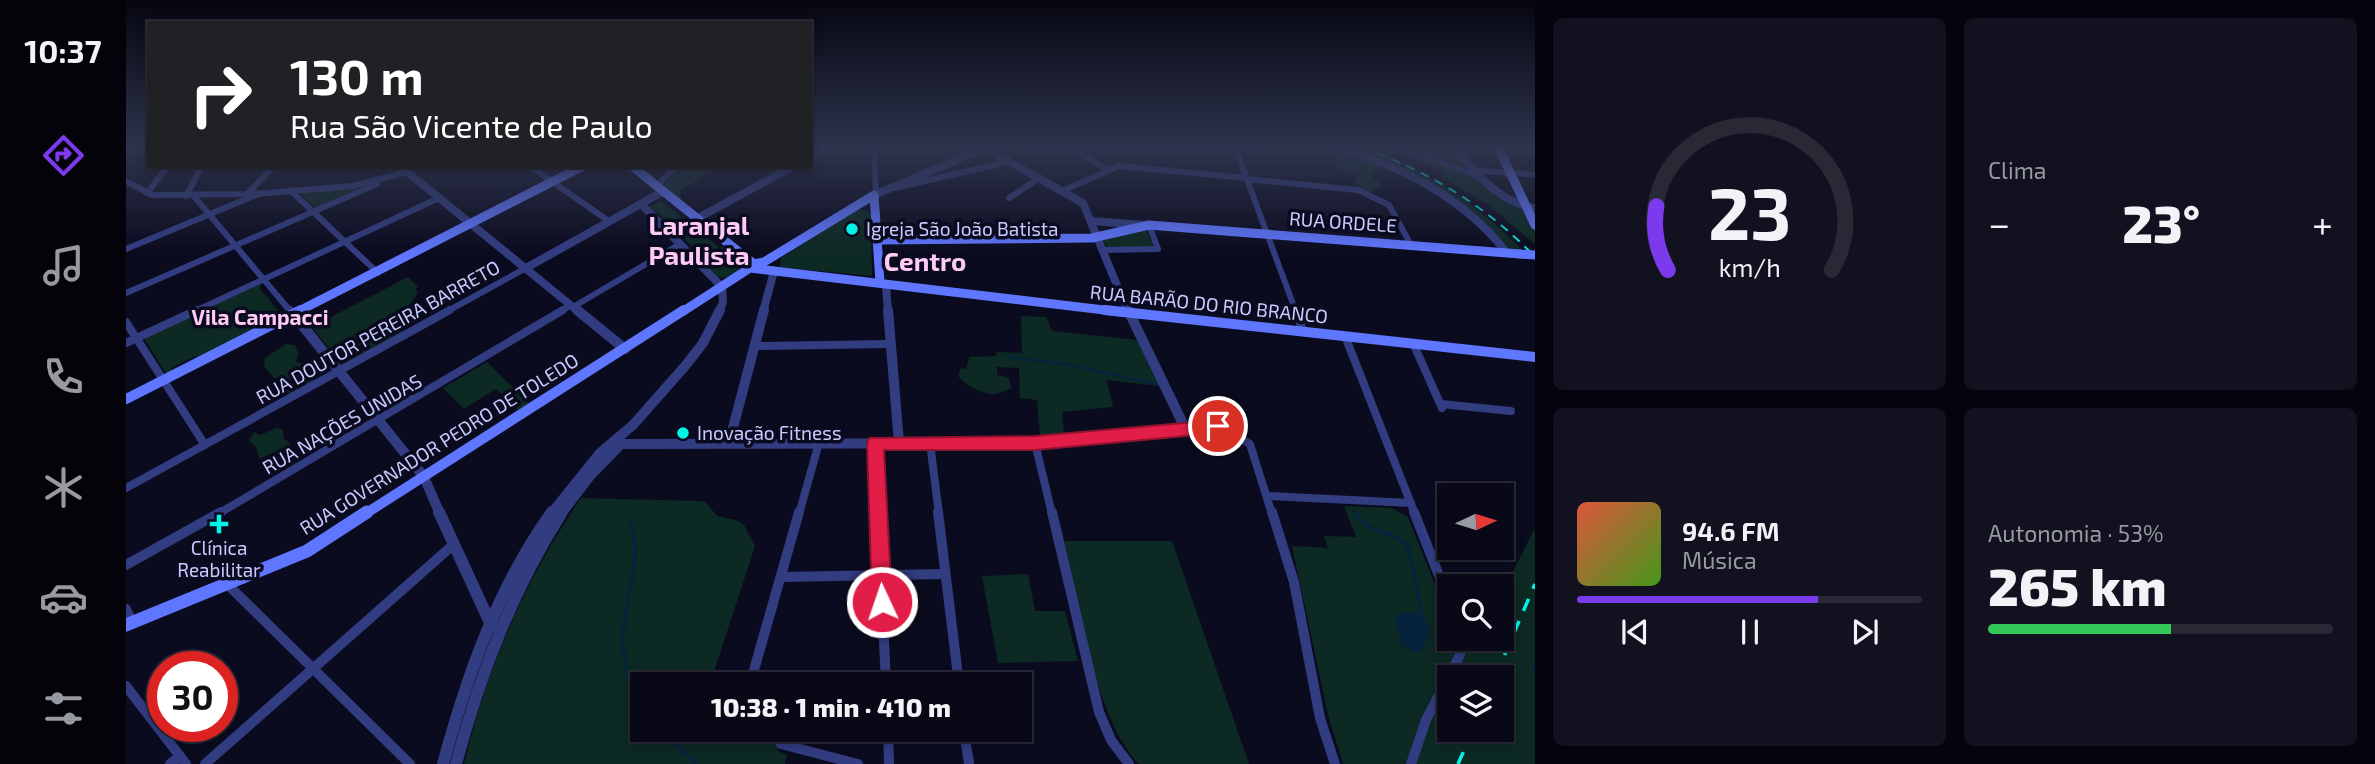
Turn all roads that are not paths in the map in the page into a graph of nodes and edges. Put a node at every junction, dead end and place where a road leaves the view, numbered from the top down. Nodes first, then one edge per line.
1 (129, 183) edge
2 (155, 183) edge
3 (195, 183) edge
4 (258, 183) edge
5 (375, 183) edge
6 (420, 183) edge
7 (553, 183) joint
8 (652, 183) edge
9 (664, 183) edge
10 (763, 183) edge
11 (877, 183) edge
12 (910, 183) edge
13 (1031, 183) edge
14 (1047, 183) edge
15 (1080, 183) edge
16 (1248, 183) edge
17 (1284, 183) edge
18 (1420, 183) edge
19 (1486, 183) edge
20 (1498, 183) edge
21 (1517, 183) edge
22 (360, 187) junction
23 (1491, 188) junction
24 (659, 189) junction
25 (290, 190) junction
26 (267, 191) junction
27 (1062, 191) junction
28 (249, 192) junction
29 (147, 193) junction
30 (878, 193) junction
31 (189, 195) junction
32 (439, 198) junction
33 (1009, 198) dead end
34 (641, 205) junction
35 (856, 206) junction
36 (1532, 208) edge
37 (313, 212) junction
38 (876, 213) junction
39 (209, 215) junction
40 (696, 219) junction
41 (1091, 221) junction
42 (610, 222) junction
43 (1534, 223) edge
44 (473, 225) junction
45 (1149, 225) junction
46 (1267, 234) junction
47 (1098, 237) junction
48 (877, 240) junction
49 (345, 242) junction
50 (680, 244) junction
51 (236, 245) junction
52 (1411, 245) junction
53 (126, 249) edge
54 (1103, 250) junction
55 (1507, 253) junction
56 (1535, 255) edge
57 (774, 256) junction
58 (754, 265) junction
59 (526, 268) junction
60 (774, 271) junction
61 (378, 273) junction
62 (264, 279) junction
63 (879, 281) junction
64 (722, 286) junction
65 (126, 293) edge
66 (572, 306) junction
67 (1129, 313) junction
68 (294, 315) junction
69 (126, 322) edge
70 (1303, 331) junction
71 (1345, 336) junction
72 (136, 338) junction
73 (126, 343) edge
74 (1413, 343) junction
75 (889, 344) junction
76 (754, 346) junction
77 (625, 349) junction
78 (1535, 357) edge
79 (340, 372) junction
80 (163, 380) junction
81 (126, 399) edge
82 (1511, 411) dead end
83 (379, 420) junction
84 (1185, 428) junction
85 (624, 443) junction
86 (729, 443) junction
87 (819, 443) junction
88 (875, 443) junction
89 (898, 443) junction
90 (930, 443) junction
91 (1035, 443) junction
92 (205, 445) junction
93 (424, 477) junction
94 (126, 488) edge
95 (1268, 496) junction
96 (1411, 503) junction
97 (453, 545) junction
98 (126, 565) edge
99 (945, 574) junction
100 (1439, 574) edge
101 (881, 575) junction
102 (781, 577) junction
103 (229, 584) junction
104 (128, 619) edge
105 (494, 627) junction
106 (1459, 651) edge
107 (313, 668) junction
108 (753, 672) edge
109 (885, 672) edge
110 (957, 672) edge
111 (126, 686) edge
112 (888, 742) edge
113 (966, 742) edge
114 (781, 744) dead end
115 (183, 760) edge
116 (170, 764) edge
117 (205, 764) edge
118 (410, 764) edge
119 (443, 764) edge
120 (456, 764) edge
121 (858, 764) edge
122 (889, 764) edge
123 (969, 764) edge
124 (1129, 764) edge
125 (1335, 764) edge
126 (1411, 764) edge

1 - 29 street
2 - 29 street
3 - 31 street
4 - 28 street
5 - 22 street
6 - 32 street
7 - 42 street
7 - 44 main road
8 - 24 main road
9 - 24 street
10 - 40 street
11 - 30 street
12 - 30 street
13 - 33 street
14 - 27 street
15 - 27 street
16 - 46 street
17 - 52 street
18 - 55 street
19 - 23 street
20 - 23 street
21 - 36 main road
22 - 25 street
22 - 37 street
23 - 36 street
24 - 34 street, RUA DOUTOR PEREIRA BARRETO
24 - 40 main road
25 - 26 street
25 - 37 street
26 - 28 street
26 - 39 street
27 - 41 street
28 - 31 street
29 - 31 street
30 - 35 main road, RUA GOVERNADOR PEDRO DE TOLEDO
30 - 38 main road
31 - 39 street
32 - 44 street
32 - 49 street
34 - 42 street, RUA DOUTOR PEREIRA BARRETO
34 - 50 street
35 - 38 main road
35 - 57 main road, RUA GOVERNADOR PEDRO DE TOLEDO
36 - 43 main road
37 - 49 street
37 - 51 street
38 - 48 main road
39 - 51 street
39 - 53 street
40 - 58 main road
41 - 45 street
41 - 47 street
42 - 59 street, RUA DOUTOR PEREIRA BARRETO
44 - 59 street
44 - 61 main road
45 - 46 main road, RUA ORDELE
45 - 47 main road, RUA ORDELE
45 - 54 street
46 - 52 main road, RUA ORDELE
46 - 70 street
47 - 48 main road, RUA ORDELE
47 - 54 street
48 - 63 main road
49 - 61 street
49 - 62 street
50 - 64 street
50 - 66 street, RUA NAÇÕES UNIDAS
51 - 62 street
51 - 65 street
52 - 55 main road, RUA ORDELE
54 - 67 street
55 - 56 main road, RUA ORDELE, bridge
57 - 58 main road, RUA GOVERNADOR PEDRO DE TOLEDO
57 - 60 main road
58 - 60 main road, RUA BARÃO DO RIO BRANCO
58 - 64 main road, RUA GOVERNADOR PEDRO DE TOLEDO
59 - 66 street
59 - 79 street, RUA DOUTOR PEREIRA BARRETO
60 - 63 main road, RUA BARÃO DO RIO BRANCO
60 - 76 street
61 - 68 main road
62 - 68 street
62 - 72 street
63 - 67 main road, RUA BARÃO DO RIO BRANCO
63 - 75 street
64 - 77 main road, RUA GOVERNADOR PEDRO DE TOLEDO
64 - 85 street
66 - 77 street
66 - 83 street, RUA NAÇÕES UNIDAS
67 - 70 main road, RUA BARÃO DO RIO BRANCO
67 - 84 street
68 - 79 street
68 - 80 main road
69 - 72 street
70 - 71 main road, RUA BARÃO DO RIO BRANCO
71 - 74 main road, RUA BARÃO DO RIO BRANCO
71 - 96 street
72 - 73 street
72 - 80 street
74 - 78 main road, RUA BARÃO DO RIO BRANCO
74 - 82 street
75 - 76 street
75 - 89 street
76 - 86 street
77 - 93 main road, RUA GOVERNADOR PEDRO DE TOLEDO
79 - 83 street
79 - 92 street, RUA DOUTOR PEREIRA BARRETO
80 - 81 main road
80 - 92 street
83 - 93 street
83 - 98 street, RUA NAÇÕES UNIDAS
84 - 91 street
84 - 95 street
85 - 86 street
85 - 105 street
86 - 87 street
87 - 88 street
87 - 102 street
88 - 89 street
88 - 101 street
89 - 90 street
90 - 91 street
90 - 99 street
91 - 124 street
92 - 94 street, RUA DOUTOR PEREIRA BARRETO
93 - 97 street
93 - 103 main road, RUA GOVERNADOR PEDRO DE TOLEDO
95 - 96 street
95 - 125 street
96 - 100 street
97 - 105 street
97 - 107 street
99 - 101 street
99 - 110 street
101 - 102 street
101 - 109 street
102 - 108 street
103 - 104 main road, RUA GOVERNADOR PEDRO DE TOLEDO
103 - 107 street
105 - 119 street
105 - 120 street
106 - 126 street
107 - 117 street
107 - 118 street
111 - 115 street
112 - 122 street
113 - 123 street
114 - 121 street
115 - 116 street

